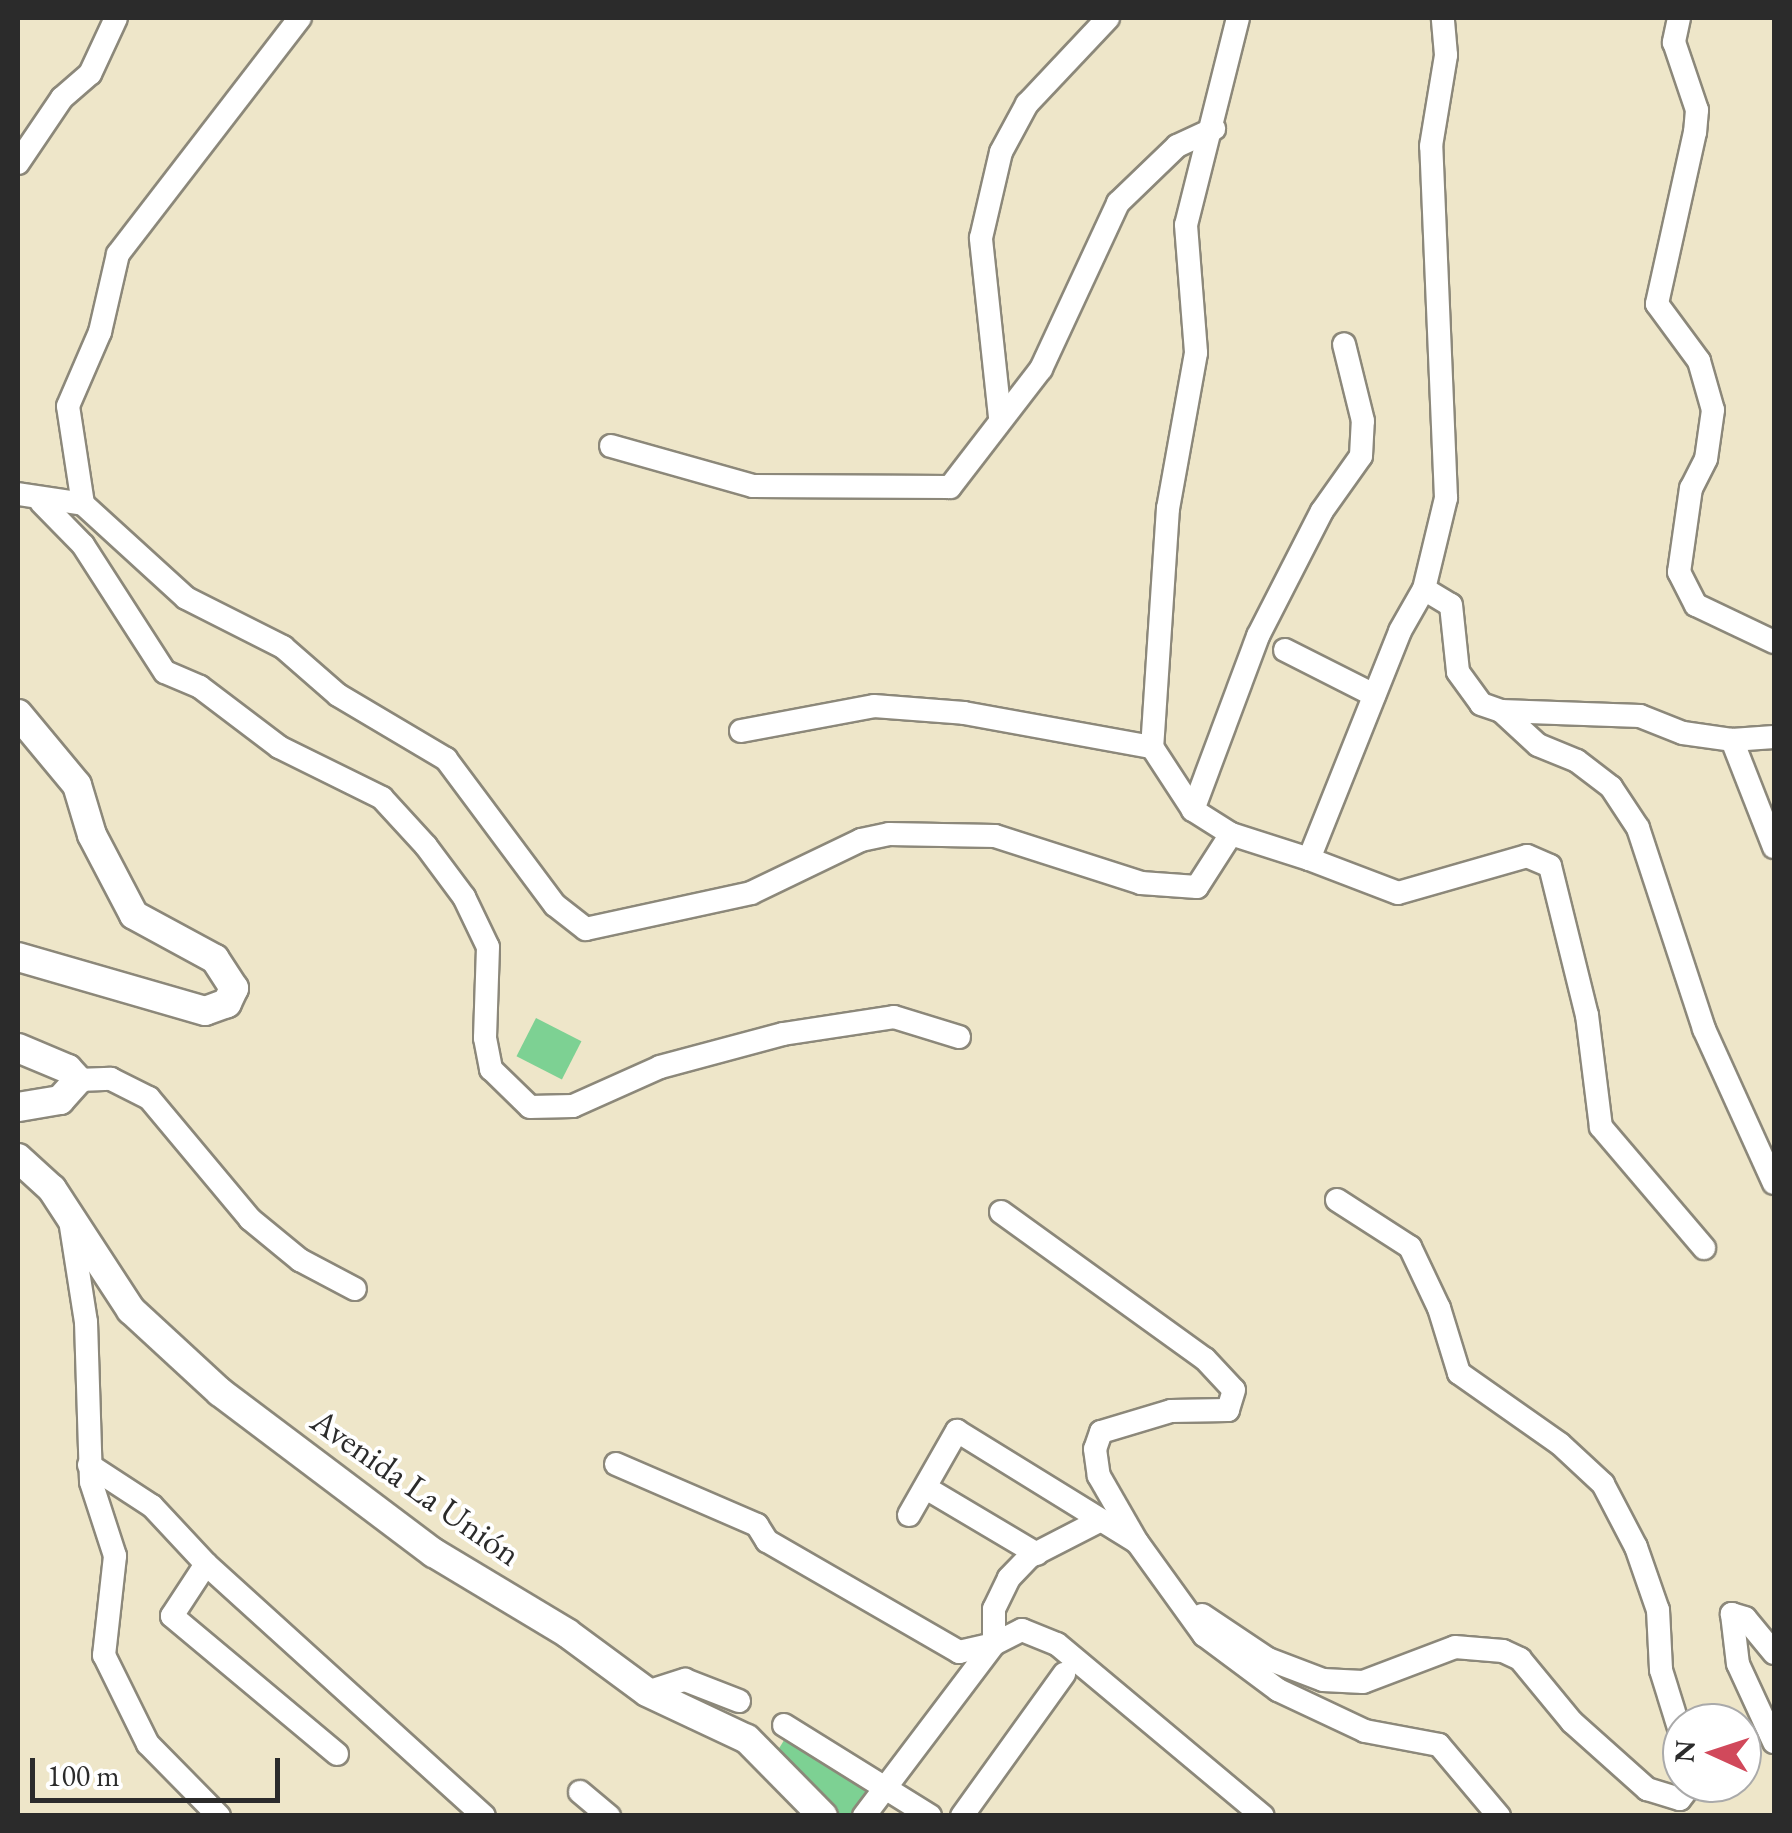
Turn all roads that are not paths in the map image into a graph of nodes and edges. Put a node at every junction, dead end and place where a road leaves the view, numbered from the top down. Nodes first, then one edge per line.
1 (116, 18) edge
2 (300, 18) edge
3 (1108, 18) edge
4 (1238, 18) edge
5 (1442, 18) edge
6 (1679, 18) edge
7 (1214, 129) junction
8 (18, 163) edge
9 (1344, 344) dead end
10 (1000, 417) junction
11 (610, 446) dead end
12 (18, 494) edge
13 (40, 502) junction
14 (84, 504) junction
15 (1424, 589) junction
16 (1774, 642) edge
17 (1284, 650) dead end
18 (1374, 695) junction
19 (1501, 711) junction
20 (18, 714) edge
21 (741, 731) dead end
22 (1774, 737) edge
23 (1732, 740) junction
24 (1152, 747) junction
25 (1194, 810) junction
26 (1231, 834) junction
27 (1774, 847) edge
28 (1309, 859) junction
29 (18, 957) edge
30 (958, 1037) dead end
31 (18, 1048) edge
32 (78, 1080) junction
33 (18, 1107) edge
34 (18, 1158) edge
35 (1774, 1183) edge
36 (1337, 1200) dead end
37 (1001, 1212) dead end
38 (70, 1216) junction
39 (1704, 1248) dead end
40 (354, 1290) dead end
41 (616, 1464) dead end
42 (89, 1465) junction
43 (926, 1488) junction
44 (909, 1515) dead end
45 (1099, 1521) junction
46 (1137, 1542) junction
47 (1037, 1554) junction
48 (206, 1564) junction
49 (1164, 1585) junction
50 (994, 1644) junction
51 (1774, 1653) edge
52 (1064, 1674) dead end
53 (646, 1692) junction
54 (738, 1701) dead end
55 (1671, 1703) edge
56 (784, 1724) dead end
57 (1774, 1742) edge
58 (338, 1754) dead end
59 (885, 1785) junction
60 (580, 1792) dead end
61 (1662, 1794) edge
62 (219, 1816) edge
63 (484, 1816) edge
64 (609, 1816) edge
65 (824, 1816) edge
66 (864, 1816) edge
67 (930, 1816) edge
68 (962, 1816) edge
69 (1263, 1816) edge
70 (1499, 1816) edge

1 - 8 street
2 - 14 street
3 - 10 street
4 - 7 street
5 - 15 street
6 - 16 street
7 - 10 street
7 - 24 street
9 - 25 street
10 - 11 street
12 - 13 street
13 - 14 street
13 - 30 street
14 - 26 street
15 - 18 street
15 - 19 street
17 - 18 street
18 - 28 street
19 - 23 street
19 - 35 street
20 - 29 main road
21 - 24 street
22 - 23 street
23 - 27 street
24 - 25 street
25 - 26 street
26 - 28 street
28 - 39 street
31 - 32 main road
32 - 33 main road
32 - 40 street
34 - 38 main road, Avenida La Unión
36 - 55 street
37 - 46 street
38 - 42 street
38 - 53 main road, Avenida La Unión
41 - 50 street
42 - 48 street
42 - 62 street
43 - 44 street
43 - 45 street
43 - 47 street
45 - 46 street
45 - 47 street
46 - 49 street
47 - 50 street
48 - 58 street
48 - 63 street
49 - 61 street
49 - 70 street
50 - 59 street
50 - 69 street
51 - 57 street
52 - 68 street
53 - 54 street
53 - 65 main road, Avenida La Unión
56 - 59 street
59 - 66 street
59 - 67 street
60 - 64 street

